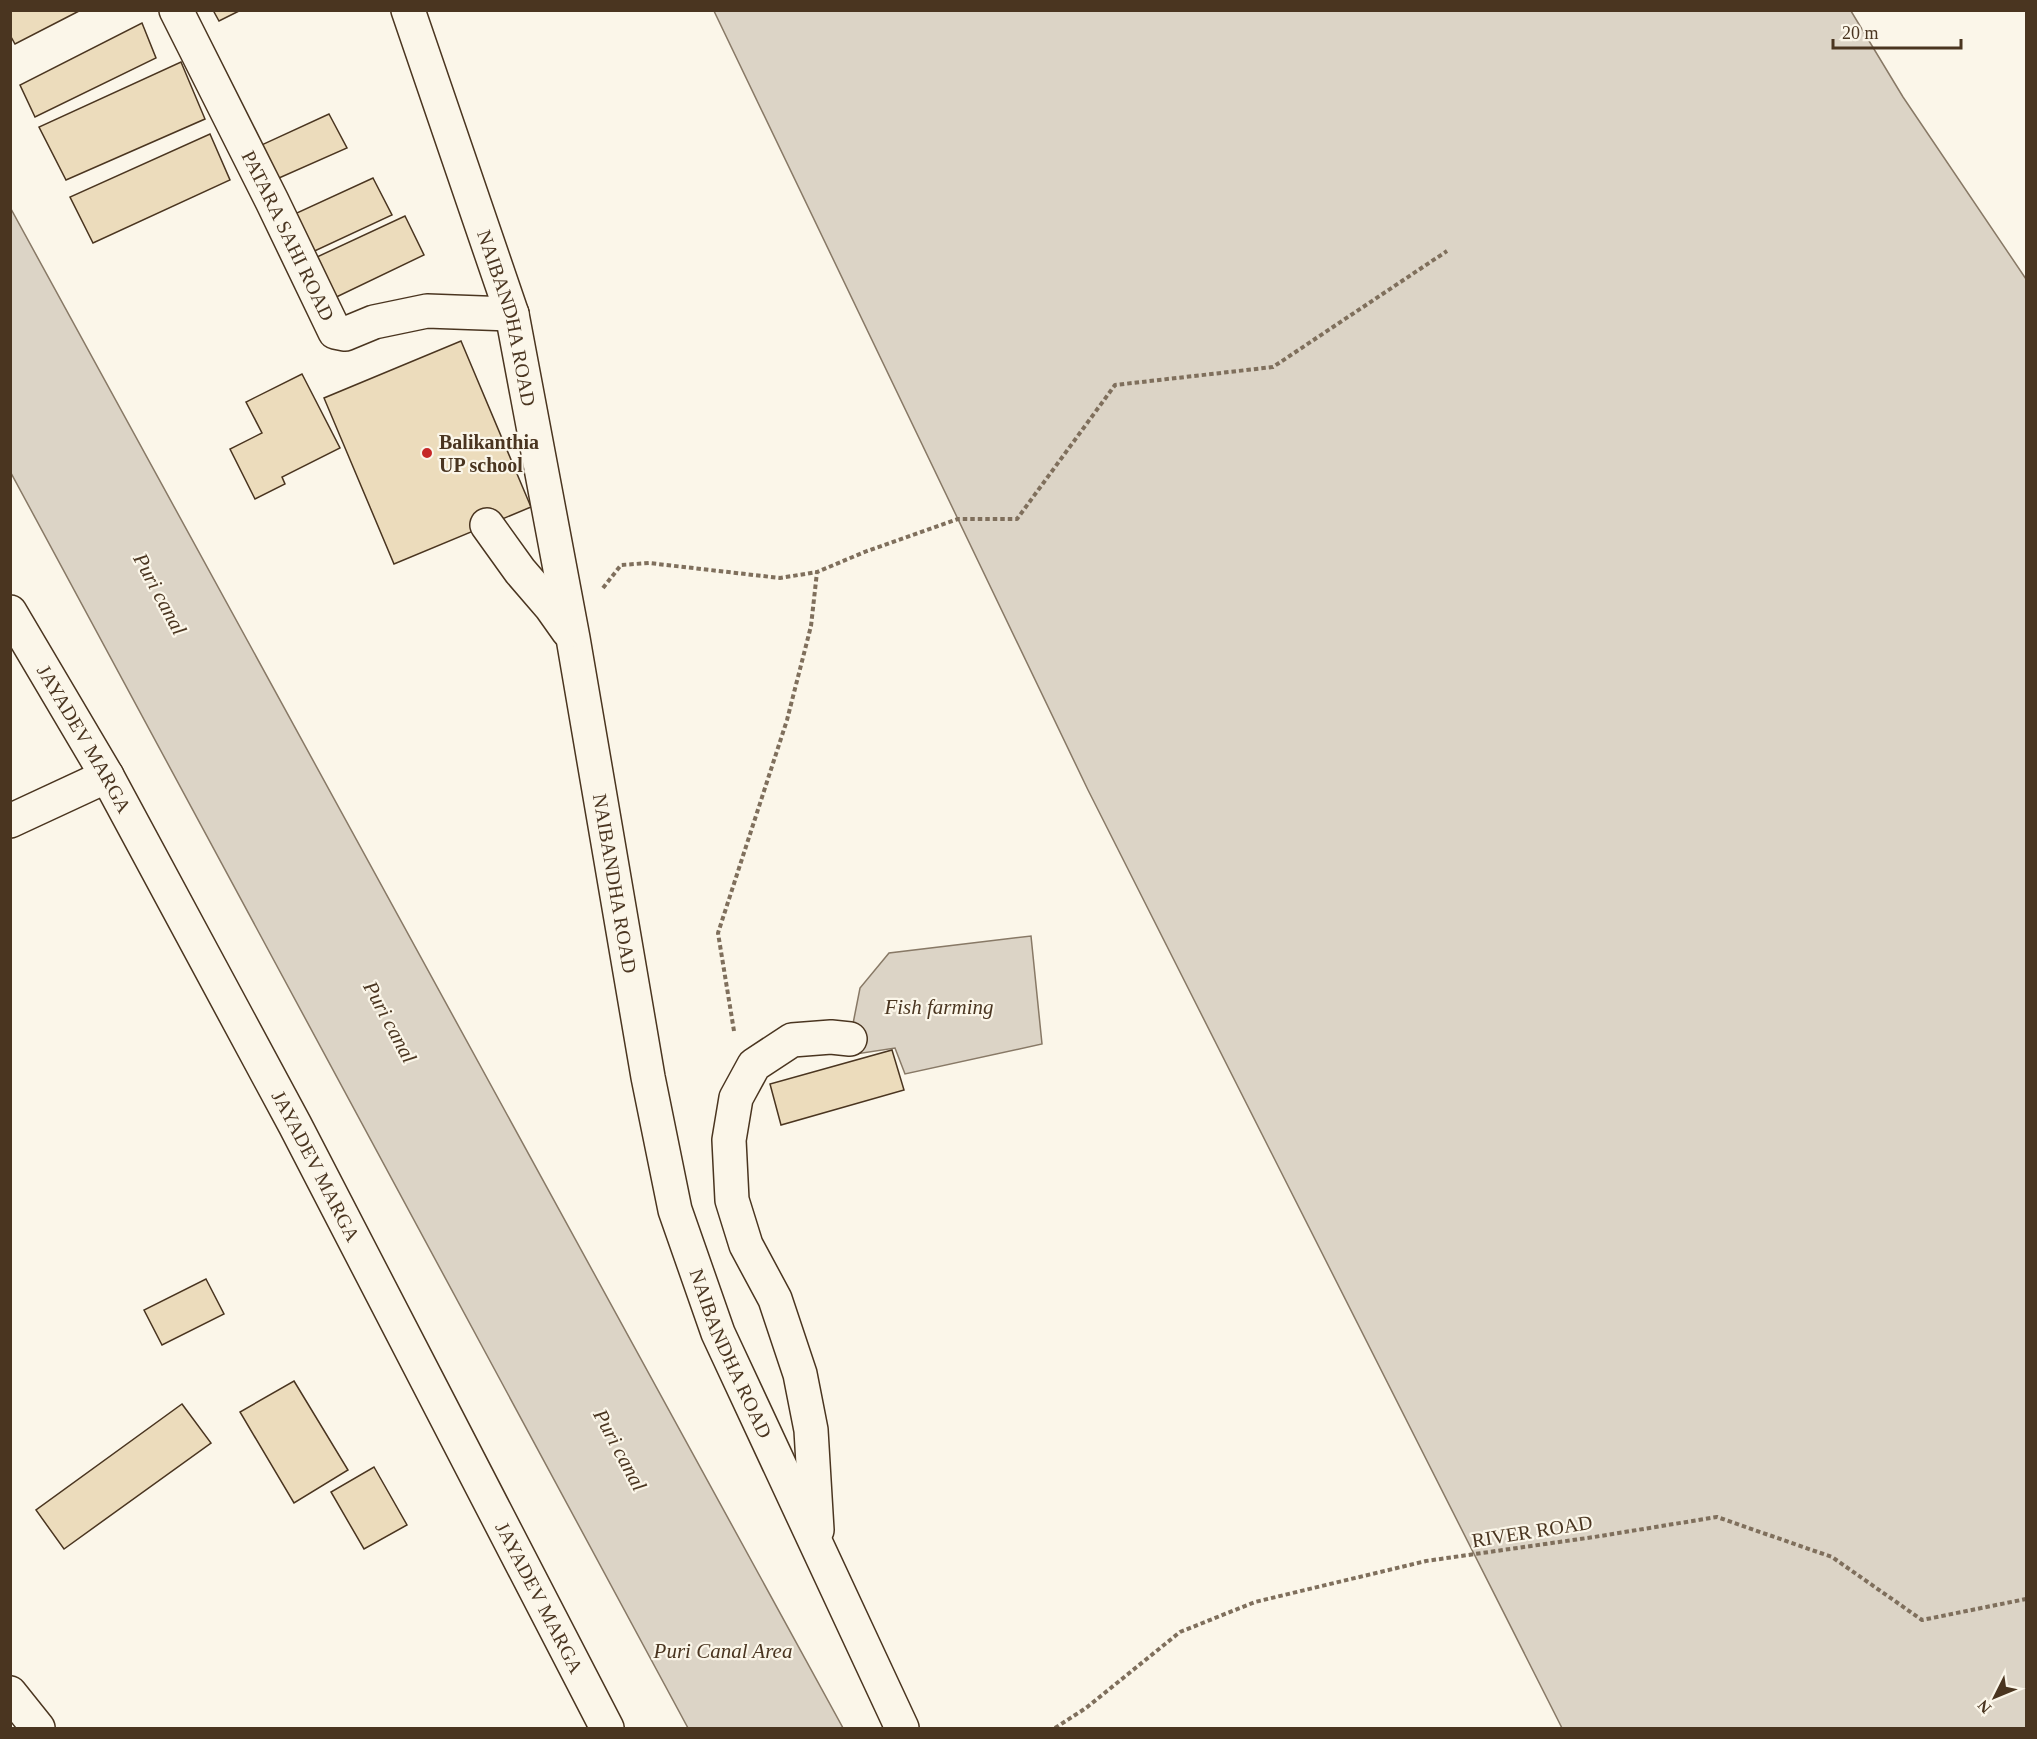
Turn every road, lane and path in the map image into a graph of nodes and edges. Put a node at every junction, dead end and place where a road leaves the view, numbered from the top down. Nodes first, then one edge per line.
1 (176, 10) edge
2 (408, 10) edge
3 (1447, 251) dead end
4 (512, 314) junction
5 (487, 525) dead end
6 (817, 572) junction
7 (10, 612) edge
8 (572, 633) junction
9 (107, 776) junction
10 (10, 821) edge
11 (850, 1039) dead end
12 (736, 1098) junction
13 (819, 1550) junction
14 (2026, 1599) edge
15 (10, 1693) edge
16 (38, 1728) edge
17 (607, 1728) edge
18 (902, 1728) edge
19 (1055, 1728) edge

1 - 4 street, PATARA SAHI ROAD
2 - 4 street, NAIBANDHA ROAD
3 - 6 path
4 - 8 street, NAIBANDHA ROAD
5 - 8 street
6 - 8 path
6 - 12 path
7 - 9 street, JAYADEV MARGA
8 - 13 street, NAIBANDHA ROAD
9 - 10 street
9 - 17 street, JAYADEV MARGA
11 - 12 street
12 - 13 street
13 - 18 street, NAIBANDHA ROAD
14 - 19 path, RIVER ROAD
15 - 16 street

